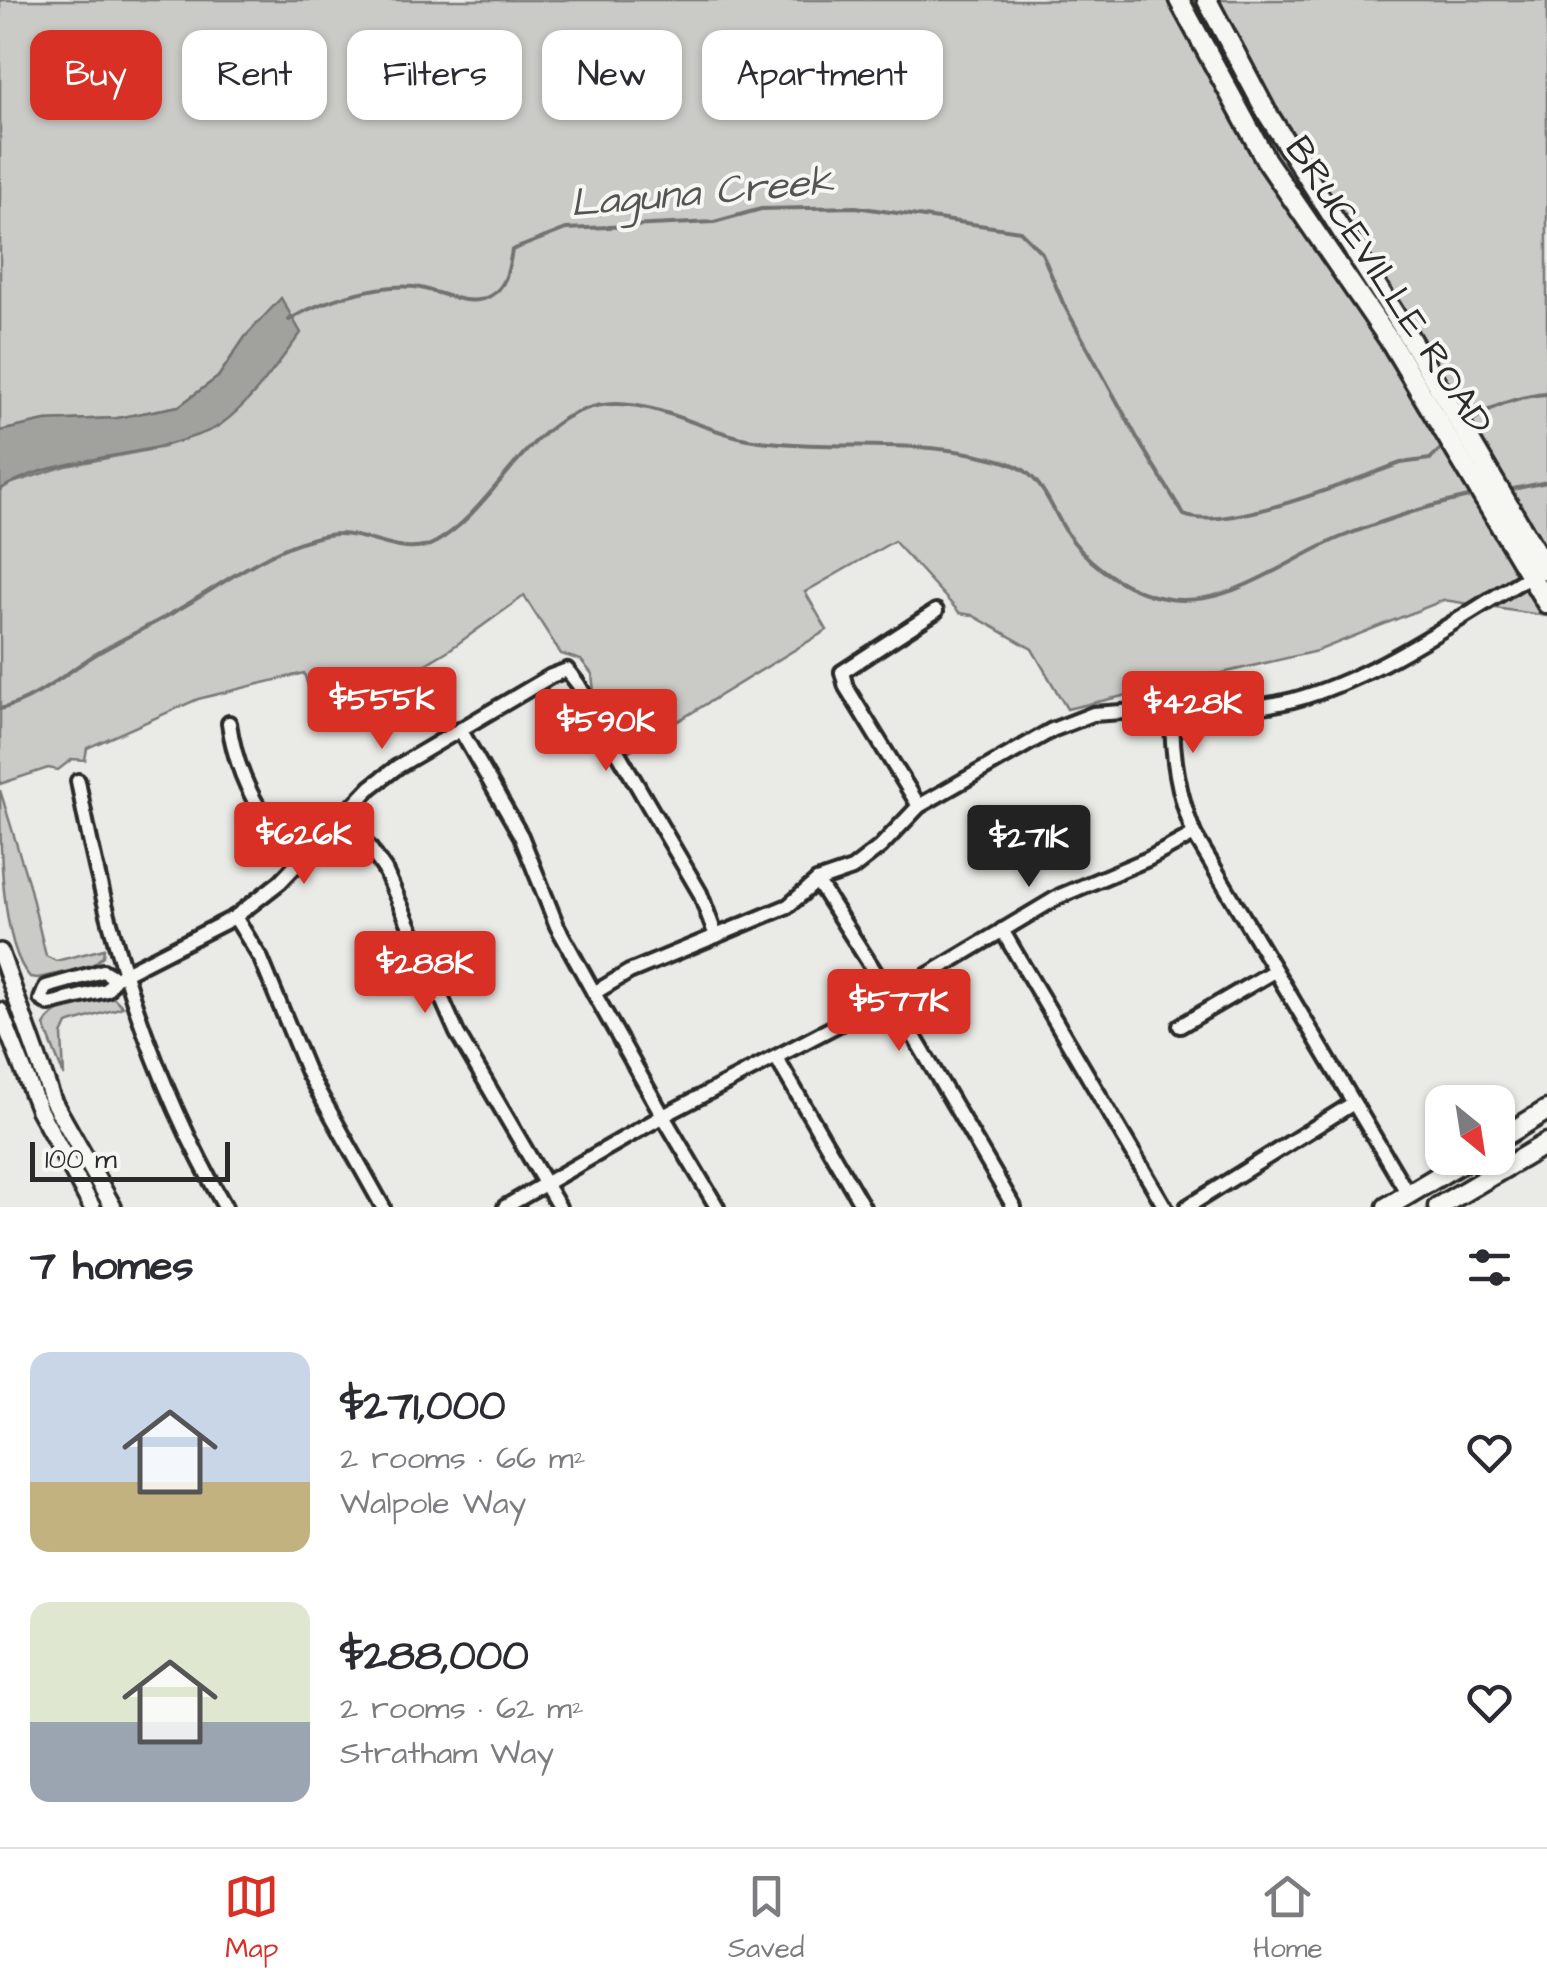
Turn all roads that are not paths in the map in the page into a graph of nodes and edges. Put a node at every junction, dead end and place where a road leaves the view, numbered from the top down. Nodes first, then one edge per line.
1 (1179, 0) edge
2 (1206, 0) edge
3 (1445, 415) junction
4 (1538, 573) edge
5 (1547, 604) edge
6 (936, 611) dead end
7 (1172, 714) junction
8 (229, 723) dead end
9 (461, 731) junction
10 (78, 781) dead end
11 (920, 806) junction
12 (341, 821) junction
13 (1194, 834) junction
14 (300, 862) junction
15 (817, 881) junction
16 (235, 917) junction
17 (1002, 930) junction
18 (716, 936) junction
19 (0, 952) edge
20 (1274, 971) junction
21 (119, 976) junction
22 (594, 992) junction
23 (891, 996) junction
24 (20, 1008) junction
25 (0, 1014) edge
26 (1180, 1026) dead end
27 (777, 1058) junction
28 (1352, 1104) junction
29 (1547, 1110) edge
30 (663, 1116) junction
31 (1515, 1130) edge
32 (1547, 1142) edge
33 (1440, 1175) edge
34 (546, 1184) junction
35 (1408, 1194) junction
36 (85, 1205) edge
37 (113, 1207) edge
38 (225, 1207) edge
39 (383, 1207) edge
40 (506, 1207) edge
41 (559, 1207) edge
42 (718, 1207) edge
43 (863, 1207) edge
44 (1014, 1207) edge
45 (1165, 1207) edge
46 (1187, 1207) edge
47 (1387, 1207) edge
48 (1438, 1207) edge

1 - 3 main road, BRUCEVILLE ROAD
2 - 3 main road, BRUCEVILLE ROAD
3 - 4 main road, BRUCEVILLE ROAD
4 - 5 main road, BRUCEVILLE ROAD
4 - 7 street
6 - 11 street
7 - 11 street
7 - 13 street
8 - 14 street
9 - 12 street
9 - 18 street
9 - 22 street
10 - 21 street
11 - 15 street
12 - 14 street
12 - 34 street
13 - 17 street
13 - 20 street
14 - 16 street
15 - 18 street
15 - 23 street
16 - 21 street
16 - 39 street
17 - 23 street
17 - 45 street
18 - 22 street
19 - 24 street
20 - 26 street
20 - 28 street
21 - 24 street
21 - 38 street
22 - 30 street
23 - 27 street
23 - 44 street
24 - 25 street
24 - 37 street
25 - 36 street
27 - 30 street
27 - 43 street
28 - 35 street
28 - 46 street
29 - 31 main road
30 - 34 street
30 - 42 street
32 - 48 main road
33 - 35 main road
34 - 40 street
34 - 41 street
35 - 47 main road

